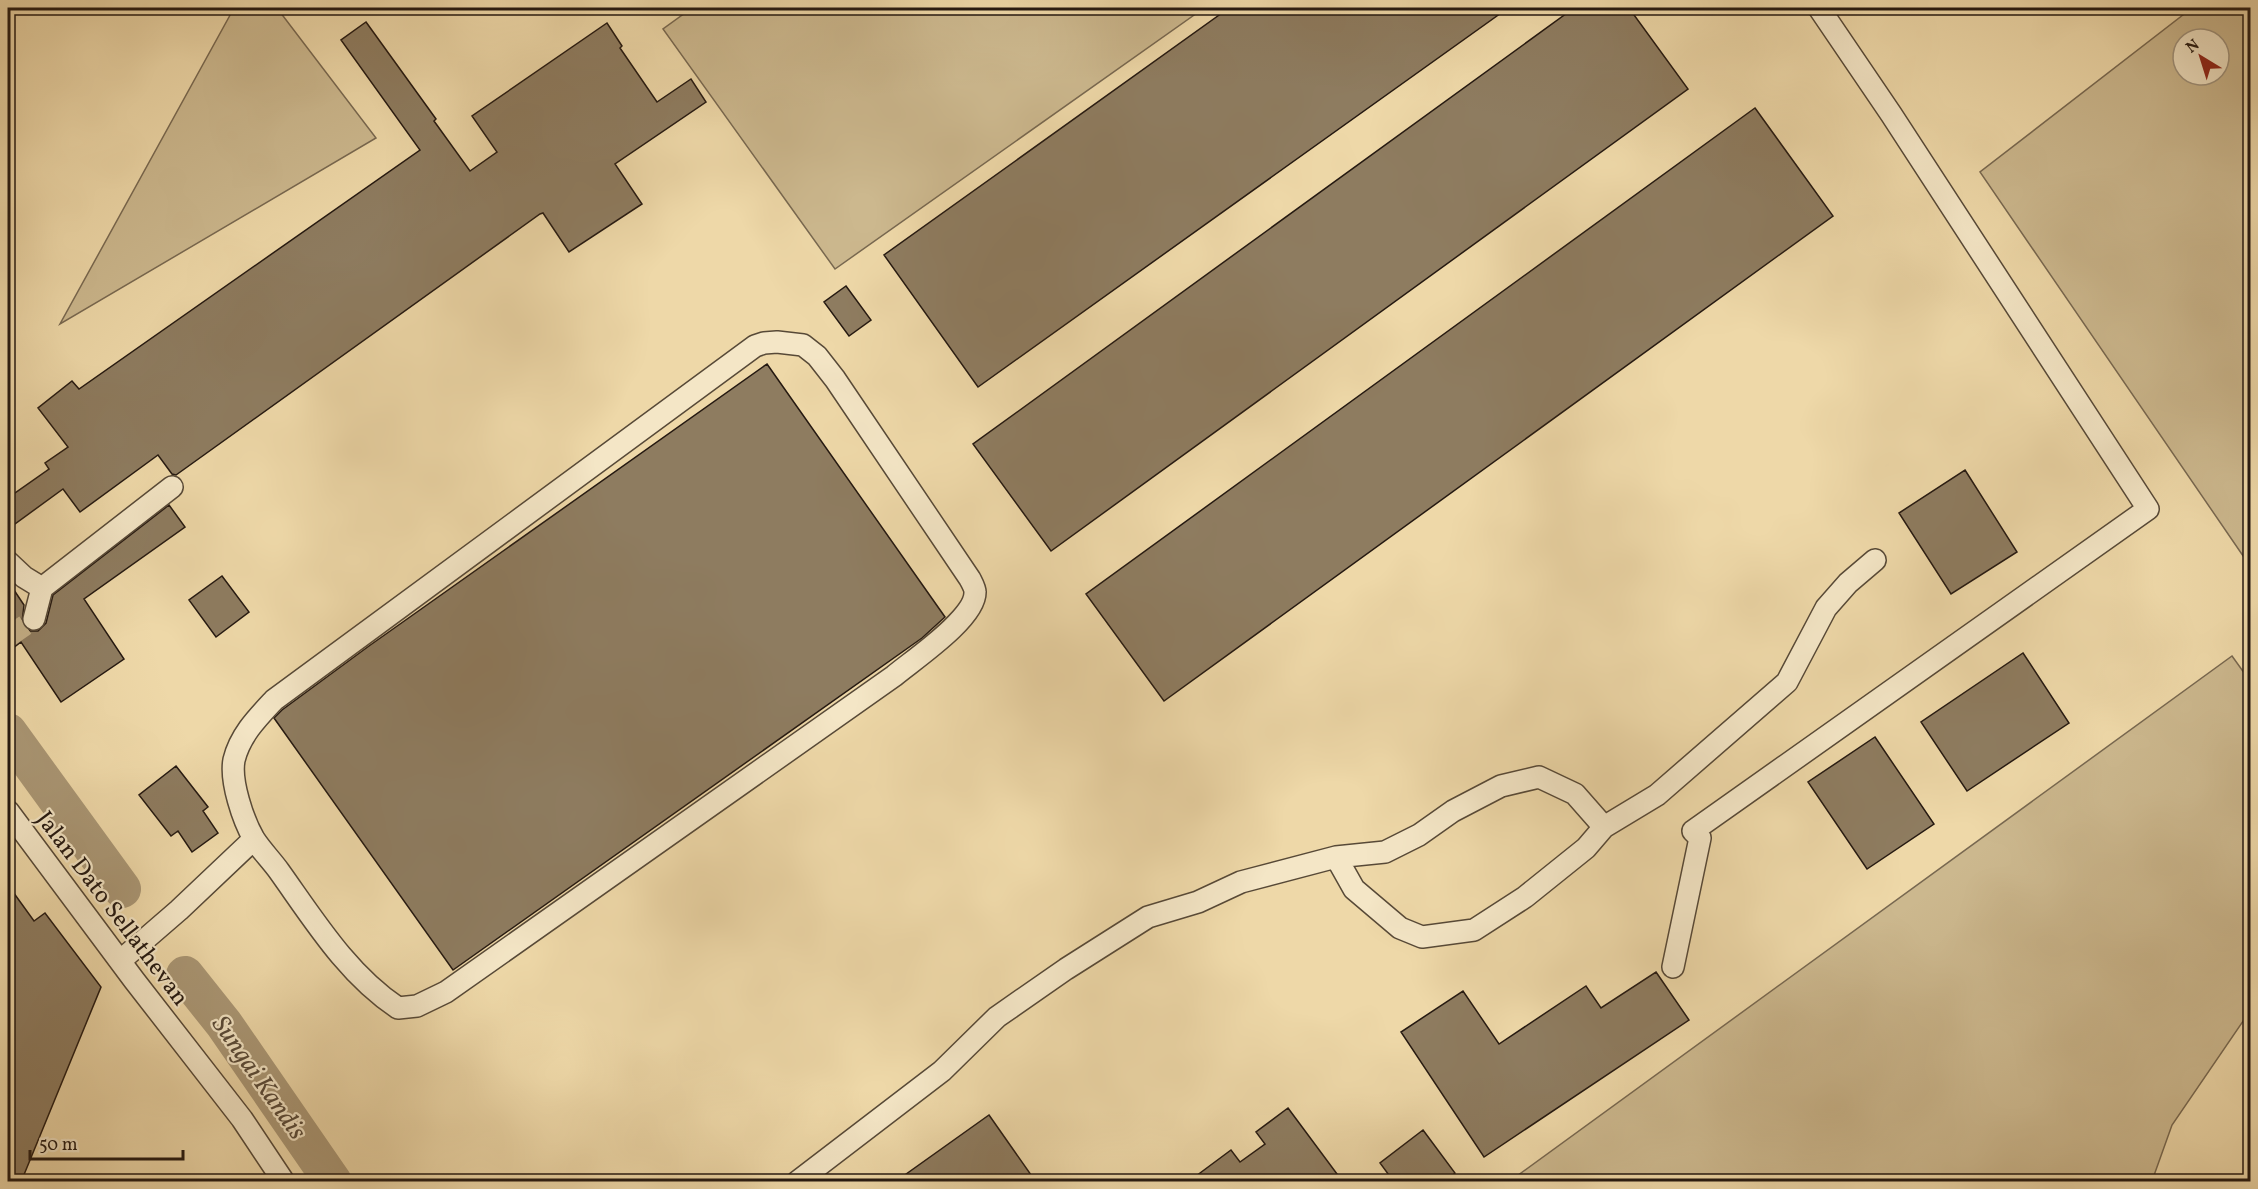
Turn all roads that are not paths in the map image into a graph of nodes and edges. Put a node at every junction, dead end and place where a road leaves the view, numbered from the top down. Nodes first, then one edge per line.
1 (1819, 8) edge
2 (172, 488) dead end
3 (1875, 560) dead end
4 (8, 562) edge
5 (42, 588) junction
6 (34, 619) tunnel mouth
7 (8, 811) edge
8 (1604, 827) junction
9 (254, 839) junction
10 (1336, 857) junction
11 (120, 961) junction
12 (1673, 967) dead end
13 (284, 1182) edge
14 (797, 1182) edge

1 - 12 street
2 - 5 street
3 - 8 street
4 - 5 street
5 - 6 street
7 - 11 street, Jalan Dato Sellathevan
8 - 10 street
8 - 10 street
9 - 9 street
9 - 11 street
10 - 14 street
11 - 13 street, Jalan Dato Sellathevan

